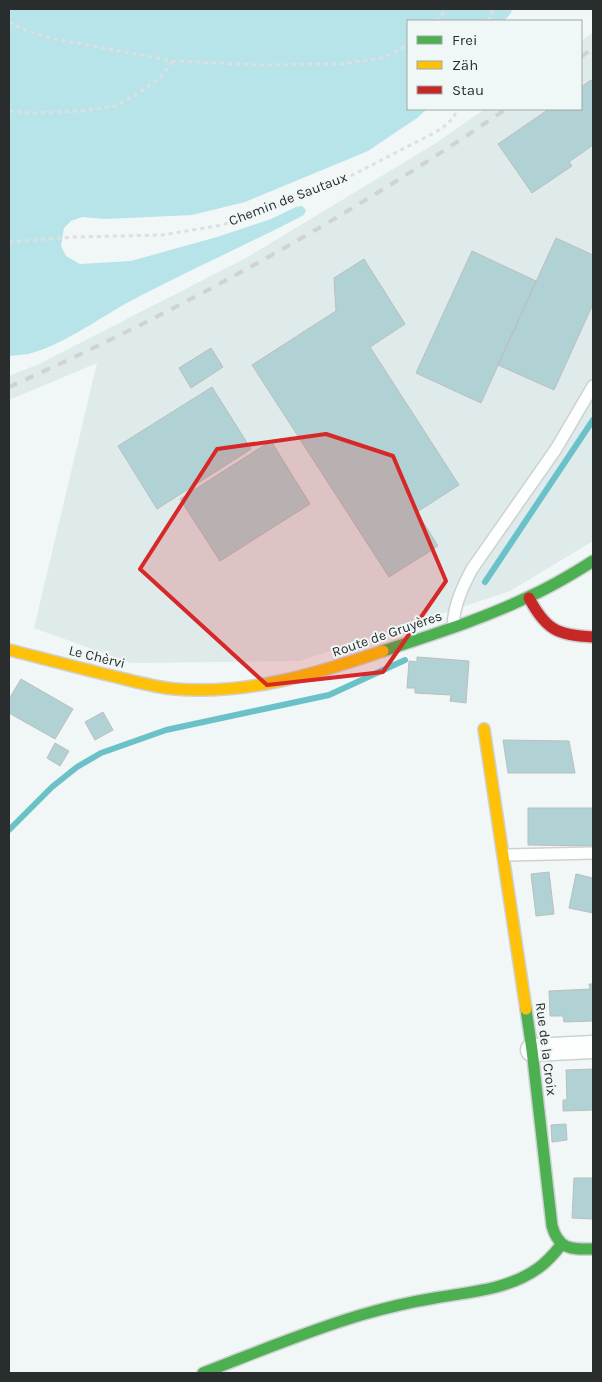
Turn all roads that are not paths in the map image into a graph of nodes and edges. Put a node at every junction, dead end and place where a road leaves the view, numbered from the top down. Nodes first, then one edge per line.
1 (593, 386) edge
2 (593, 561) edge
3 (528, 598) junction
4 (453, 628) junction
5 (593, 637) edge
6 (9, 650) edge
7 (178, 689) joint
8 (484, 729) dead end
9 (593, 853) edge
10 (504, 855) junction
11 (593, 1048) edge
12 (532, 1050) junction
13 (561, 1245) junction
14 (593, 1249) edge
15 (203, 1373) edge

1 - 4 lane
2 - 3 street, Route de Gruyères
3 - 4 street, Route de Gruyères
3 - 5 street
4 - 7 street, Route de Gruyères
6 - 7 street, Le Chèrvi
8 - 10 street, Rue de la Croix
9 - 10 lane
10 - 12 street, Rue de la Croix
11 - 12 street
12 - 13 street, Rue de la Croix
13 - 14 street
13 - 15 street

